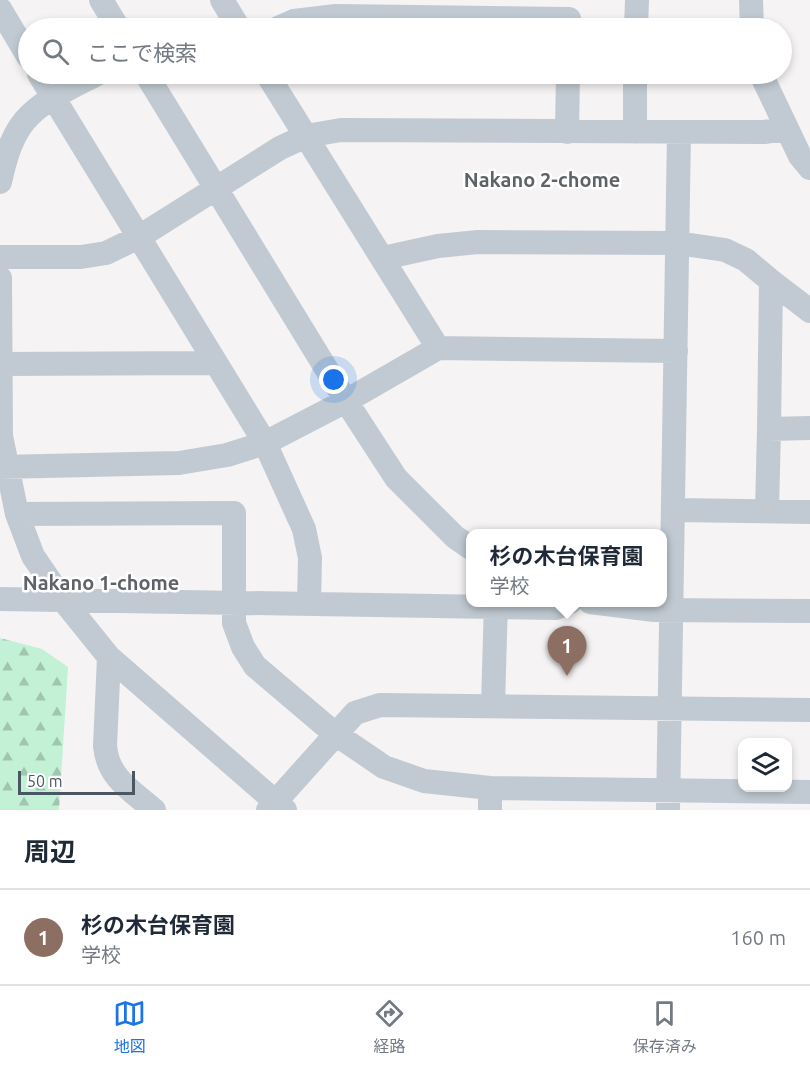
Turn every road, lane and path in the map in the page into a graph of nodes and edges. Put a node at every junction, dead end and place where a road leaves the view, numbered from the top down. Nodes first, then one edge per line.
1 (101, 0) edge
2 (222, 0) edge
3 (637, 0) edge
4 (751, 0) edge
5 (0, 9) edge
6 (569, 16) edge
7 (112, 18) edge
8 (233, 18) edge
9 (319, 18) edge
10 (636, 18) edge
11 (752, 18) edge
12 (18, 39) edge
13 (45, 84) edge
14 (79, 84) edge
15 (152, 84) edge
16 (273, 84) edge
17 (568, 84) edge
18 (635, 84) edge
19 (766, 84) edge
20 (54, 98) junction
21 (786, 129) junction
22 (567, 132) junction
23 (634, 132) junction
24 (679, 132) junction
25 (306, 136) junction
26 (810, 168) edge
27 (0, 182) edge
28 (216, 189) junction
29 (139, 237) junction
30 (677, 243) junction
31 (0, 257) edge
32 (383, 258) junction
33 (0, 278) edge
34 (771, 281) junction
35 (810, 311) edge
36 (438, 348) junction
37 (676, 351) junction
38 (216, 363) junction
39 (1, 364) edge
40 (346, 401) junction
41 (769, 429) junction
42 (810, 429) edge
43 (265, 443) junction
44 (3, 467) edge
45 (673, 510) junction
46 (767, 511) junction
47 (810, 512) edge
48 (17, 513) junction
49 (466, 545) edge
50 (0, 599) edge
51 (63, 600) junction
52 (234, 603) junction
53 (309, 604) junction
54 (466, 605) edge
55 (495, 607) edge
56 (536, 607) edge
57 (559, 607) edge
58 (627, 607) edge
59 (672, 610) junction
60 (810, 611) edge
61 (109, 657) junction
62 (493, 705) junction
63 (669, 707) junction
64 (810, 710) edge
65 (334, 733) junction
66 (810, 792) edge
67 (490, 799) edge
68 (668, 800) edge
69 (276, 807) edge
70 (154, 810) edge

1 - 7 street
2 - 8 street
3 - 10 street
4 - 11 street
5 - 12 street
6 - 9 street
13 - 20 street
14 - 20 street
15 - 28 street
16 - 25 street
17 - 22 street
18 - 23 street
19 - 21 street
20 - 27 street
20 - 29 street
21 - 24 street
21 - 26 street
22 - 23 street
22 - 25 street
23 - 24 street
24 - 30 street
25 - 28 street
25 - 32 street
28 - 29 street
28 - 40 street
29 - 31 street
29 - 38 street
30 - 32 street
30 - 34 street
30 - 37 street
32 - 36 street
33 - 39 street
34 - 35 street
34 - 41 street
36 - 37 street
36 - 40 street
37 - 45 street
38 - 39 street
38 - 43 street
39 - 44 street
40 - 43 street
40 - 49 street
41 - 42 street
41 - 46 street
43 - 44 street
43 - 53 street
44 - 48 street
45 - 46 street
45 - 59 street
46 - 47 street
48 - 51 street
48 - 52 street
50 - 51 street
51 - 52 street
51 - 61 street
52 - 53 street
52 - 65 street
53 - 54 street
55 - 62 street
56 - 57 street
58 - 59 street
59 - 60 street
59 - 63 street
61 - 69 street
61 - 70 street
62 - 63 street
62 - 65 street
63 - 64 street
63 - 68 street
65 - 67 street
65 - 69 street
66 - 68 street
67 - 68 street

